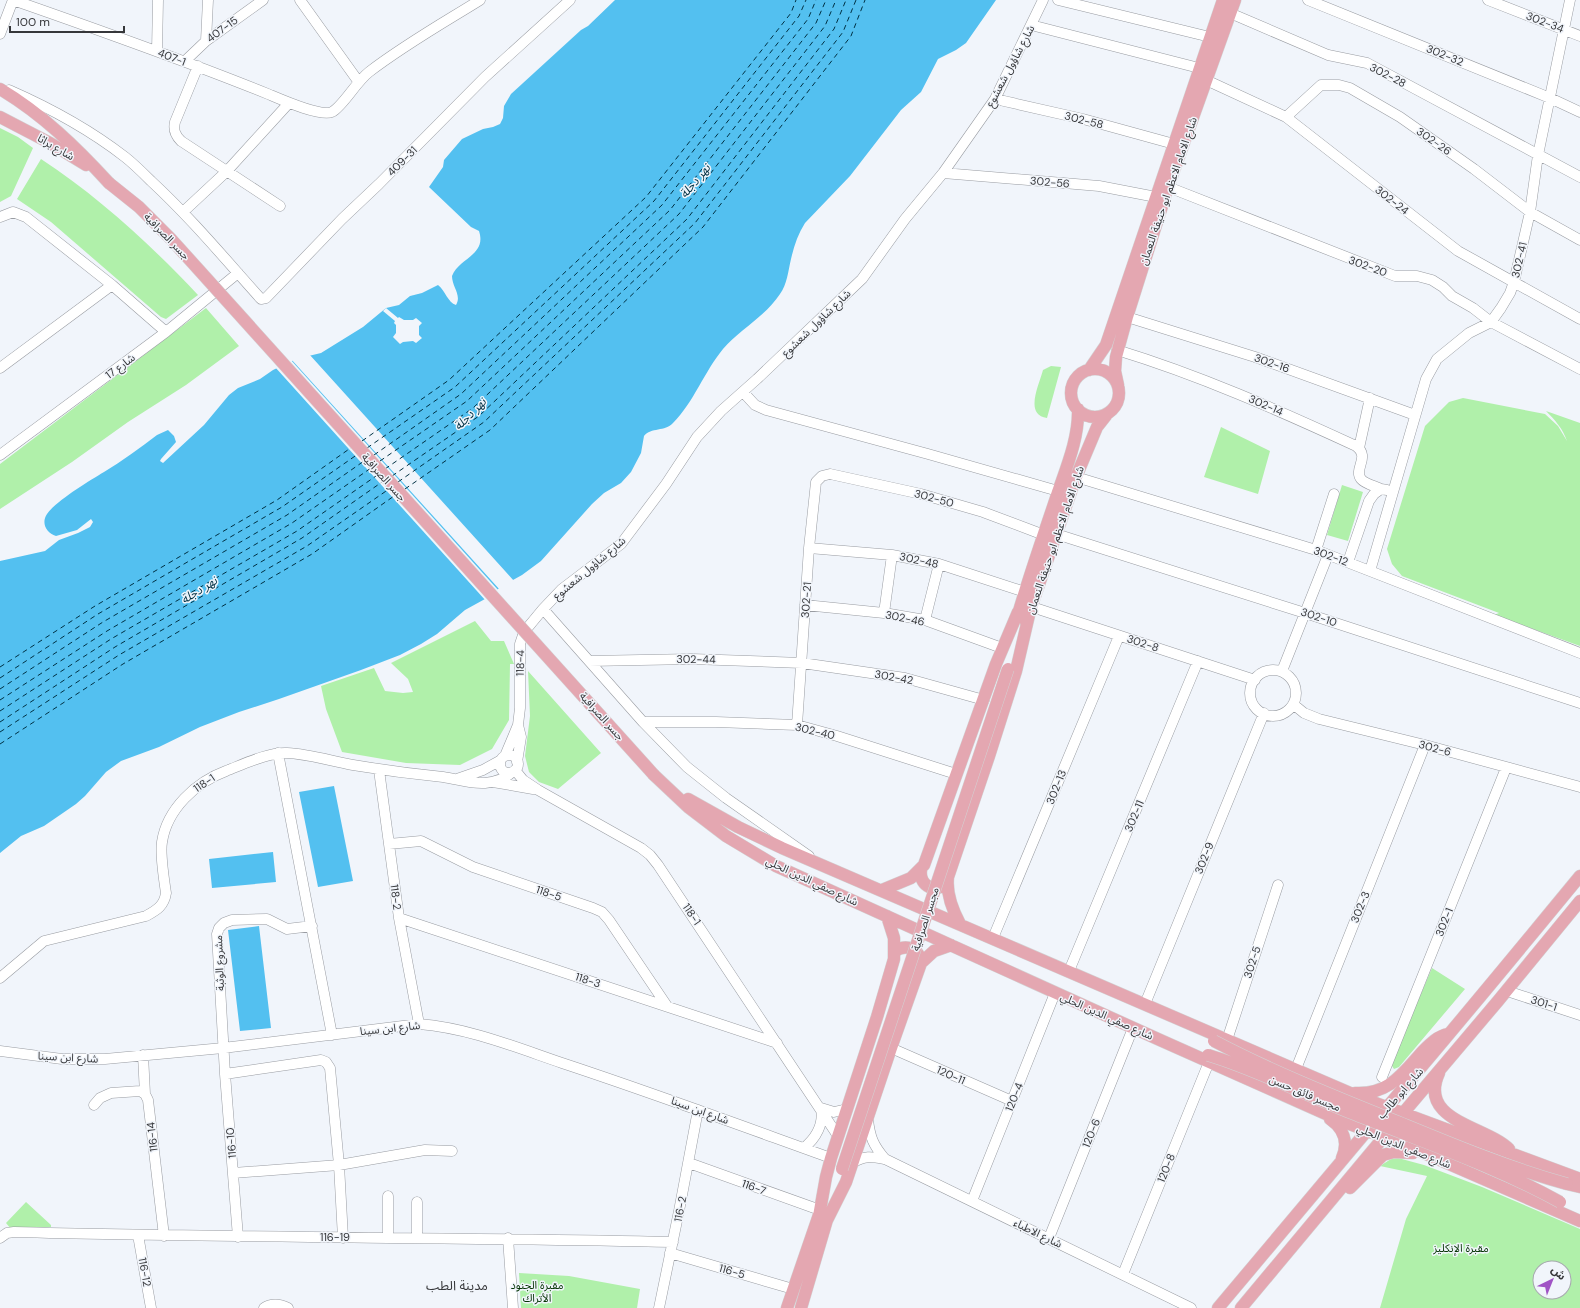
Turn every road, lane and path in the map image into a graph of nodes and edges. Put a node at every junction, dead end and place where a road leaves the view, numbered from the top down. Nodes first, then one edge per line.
1 (13, 0) edge
2 (158, 0) edge
3 (208, 0) edge
4 (263, 0) edge
5 (300, 0) edge
6 (480, 0) edge
7 (570, 0) edge
8 (1043, 0) edge
9 (1058, 0) edge
10 (1222, 0) edge
11 (1235, 0) edge
12 (1308, 0) edge
13 (1488, 0) edge
14 (1570, 0) edge
15 (1230, 13) junction
16 (1031, 26) junction
17 (1564, 30) junction
18 (0, 34) edge
19 (1580, 36) edge
20 (1210, 37) junction
21 (206, 41) junction
22 (157, 51) junction
23 (185, 61) junction
24 (198, 66) junction
25 (1200, 68) junction
26 (1206, 80) junction
27 (358, 81) junction
28 (0, 88) edge
29 (1550, 98) junction
30 (994, 99) junction
31 (289, 103) junction
32 (1580, 112) edge
33 (0, 116) edge
34 (1286, 117) junction
35 (1174, 144) junction
36 (1538, 155) junction
37 (227, 171) junction
38 (943, 173) junction
39 (1580, 177) edge
40 (109, 182) junction
41 (1168, 188) junction
42 (1156, 197) junction
43 (280, 206) dead end
44 (183, 212) junction
45 (1530, 212) junction
46 (0, 217) edge
47 (1580, 240) edge
48 (238, 272) junction
49 (1514, 282) junction
50 (112, 285) junction
51 (1127, 317) junction
52 (1580, 319) edge
53 (1491, 322) junction
54 (166, 332) junction
55 (1117, 350) junction
56 (0, 368) edge
57 (1580, 369) edge
58 (1089, 370) junction
59 (1118, 385) junction
60 (743, 392) junction
61 (1370, 398) junction
62 (1078, 409) junction
63 (1108, 413) junction
64 (1415, 415) junction
65 (1359, 448) junction
66 (0, 455) edge
67 (822, 476) joint
68 (1076, 476) junction
69 (1394, 487) junction
70 (1381, 489) junction
71 (1058, 491) junction
72 (1334, 494) dead end
73 (1050, 534) junction
74 (809, 548) junction
75 (1316, 550) junction
76 (892, 554) junction
77 (1328, 555) junction
78 (1348, 562) junction
79 (939, 564) junction
80 (1370, 571) junction
81 (1025, 592) junction
82 (805, 605) junction
83 (543, 609) junction
84 (1027, 611) junction
85 (884, 613) junction
86 (1305, 613) junction
87 (925, 620) junction
88 (1119, 636) junction
89 (1002, 648) junction
90 (1580, 653) edge
91 (589, 660) junction
92 (1198, 661) junction
93 (802, 663) junction
94 (1005, 668) joint
95 (1282, 671) junction
96 (1255, 680) junction
97 (984, 700) junction
98 (1580, 703) edge
99 (1293, 704) junction
100 (1264, 713) junction
101 (643, 722) junction
102 (518, 725) junction
103 (797, 725) junction
104 (1425, 745) junction
105 (278, 753) junction
106 (503, 758) junction
107 (515, 768) junction
108 (1506, 768) junction
109 (379, 770) junction
110 (956, 774) junction
111 (654, 775) junction
112 (456, 779) junction
113 (491, 782) junction
114 (1580, 788) edge
115 (538, 790) junction
116 (389, 844) junction
117 (822, 865) junction
118 (921, 870) junction
119 (1580, 876) edge
120 (947, 882) junction
121 (1278, 885) dead end
122 (882, 890) junction
123 (1580, 902) edge
124 (887, 916) junction
125 (399, 918) junction
126 (960, 924) junction
127 (312, 926) junction
128 (993, 938) junction
129 (951, 945) junction
130 (894, 952) junction
131 (921, 964) junction
132 (1069, 971) junction
133 (0, 978) edge
134 (1507, 991) junction
135 (1056, 993) junction
136 (1144, 1004) junction
137 (667, 1006) junction
138 (1171, 1015) junction
139 (1580, 1015) edge
140 (420, 1024) junction
141 (1133, 1028) junction
142 (1452, 1033) junction
143 (332, 1035) junction
144 (1160, 1040) joint
145 (1227, 1040) junction
146 (777, 1043) junction
147 (223, 1048) junction
148 (891, 1048) junction
149 (0, 1051) edge
150 (144, 1055) junction
151 (1209, 1058) junction
152 (1442, 1068) junction
153 (1296, 1069) junction
154 (225, 1074) junction
155 (1382, 1077) dead end
156 (145, 1094) junction
157 (1352, 1094) junction
158 (1012, 1101) junction
159 (94, 1105) dead end
160 (1387, 1107) junction
161 (821, 1108) junction
162 (698, 1110) junction
163 (847, 1110) junction
164 (1317, 1110) junction
165 (1403, 1114) junction
166 (868, 1118) junction
167 (1344, 1122) junction
168 (1424, 1122) junction
169 (1367, 1131) junction
170 (838, 1136) junction
171 (1384, 1137) junction
172 (804, 1148) junction
173 (1410, 1148) junction
174 (452, 1151) dead end
175 (1426, 1155) junction
176 (1514, 1155) junction
177 (885, 1159) junction
178 (1340, 1162) junction
179 (688, 1163) junction
180 (853, 1163) junction
181 (339, 1165) junction
182 (837, 1165) junction
183 (233, 1173) junction
184 (1580, 1179) edge
185 (1580, 1187) edge
186 (388, 1196) dead end
187 (972, 1201) junction
188 (417, 1202) dead end
189 (1330, 1202) junction
190 (1580, 1213) edge
191 (822, 1215) junction
192 (1580, 1221) edge
193 (138, 1235) junction
194 (164, 1236) junction
195 (238, 1237) junction
196 (0, 1238) edge
197 (343, 1238) junction
198 (388, 1238) junction
199 (417, 1238) junction
200 (508, 1238) junction
201 (1049, 1238) junction
202 (673, 1242) junction
203 (670, 1253) junction
204 (1123, 1274) junction
205 (793, 1289) junction
206 (151, 1308) edge
207 (264, 1308) edge
208 (288, 1308) edge
209 (513, 1308) edge
210 (659, 1308) edge
211 (787, 1308) edge
212 (801, 1308) edge
213 (1191, 1308) edge
214 (1218, 1308) edge
215 (1241, 1308) edge

1 - 18 street
1 - 22 street, 407-1
2 - 22 street
3 - 21 street
4 - 21 street, 407-15
5 - 27 street
6 - 27 street
7 - 48 street, 409-31
8 - 16 street, شارع شاؤول شعشوع
9 - 20 street
10 - 20 main road, شارع الامام الاعظم ابو حنيفة النعمان
11 - 15 main road, شارع الامام الاعظم ابو حنيفة النعمان
12 - 29 street, 302-32
13 - 17 street, 302-34
14 - 17 street, 302-41
15 - 26 main road, شارع الامام الاعظم ابو حنيفة النعمان
15 - 36 street, 302-28
16 - 25 street
16 - 30 street, شارع شاؤول شعشوع
17 - 19 street, 302-34
17 - 29 street, 302-41
20 - 25 main road, شارع الامام الاعظم ابو حنيفة النعمان
21 - 23 street, 407-15
22 - 23 street, 407-1
23 - 24 street, 407-1
24 - 31 street, 407-1
24 - 37 street
25 - 35 main road, شارع الامام الاعظم ابو حنيفة النعمان
26 - 34 street, 302-24
26 - 41 main road, شارع الامام الاعظم ابو حنيفة النعمان
27 - 31 street, 407-1
28 - 40 main road
28 - 44 street
29 - 32 street, 302-32
29 - 36 street, 302-41
30 - 35 street, 302-58
30 - 38 street, شارع شاؤول شعشوع
31 - 37 street
33 - 40 main road, شارع براثا
34 - 45 street, 302-26
34 - 49 street, 302-24
35 - 42 main road, شارع الامام الاعظم ابو حنيفة النعمان
36 - 39 street, 302-28
36 - 45 street, 302-41
37 - 43 street
37 - 44 street
38 - 42 street, 302-56
38 - 60 street, شارع شاؤول شعشوع
40 - 111 main road, جسر الصرافية, bridge
41 - 51 main road, شارع الامام الاعظم ابو حنيفة النعمان
41 - 53 street, 302-20
42 - 58 main road, شارع الامام الاعظم ابو حنيفة النعمان
44 - 48 street
45 - 47 street, 302-26
45 - 49 street, 302-41
46 - 50 street
48 - 54 street, شارع 17
49 - 52 street, 302-24
49 - 53 street, 302-41
50 - 54 street
50 - 56 street
51 - 55 main road, شارع الامام الاعظم ابو حنيفة النعمان
51 - 61 street, 302-16
53 - 57 street, 302-20
53 - 64 street, 302-41
54 - 66 street, شارع 17
55 - 59 main road, شارع الامام الاعظم ابو حنيفة النعمان
55 - 65 street, 302-14
58 - 59 main road
58 - 62 main road
59 - 63 main road
60 - 71 street
60 - 83 street, شارع شاؤول شعشوع
61 - 64 street, 302-16
61 - 65 street
62 - 63 main road
62 - 71 main road, شارع الامام الاعظم ابو حنيفة النعمان
63 - 68 main road, شارع الامام الاعظم ابو حنيفة النعمان
64 - 69 street, 302-41
65 - 70 street
67 - 73 street, 302-50
67 - 74 street, 302-21
68 - 73 main road, شارع الامام الاعظم ابو حنيفة النعمان
68 - 75 street, 302-12
69 - 70 street
69 - 80 street, 302-41
70 - 78 street
71 - 73 main road, شارع الامام الاعظم ابو حنيفة النعمان
72 - 75 street
73 - 81 main road, شارع الامام الاعظم ابو حنيفة النعمان
73 - 84 main road, شارع الامام الاعظم ابو حنيفة النعمان
73 - 86 street, 302-10
74 - 76 street, 302-48
74 - 82 street, 302-21
75 - 77 street, 302-12
76 - 79 street, 302-48
76 - 85 street
77 - 78 street, 302-12
77 - 86 street
78 - 80 street, 302-12
79 - 81 street, 302-48
79 - 87 street
80 - 90 street, 302-12
81 - 84 main road, شارع الامام الاعظم ابو حنيفة النعمان
82 - 85 street, 302-46
82 - 93 street, 302-21
83 - 91 street
83 - 102 street, 118-4
84 - 88 street, 302-8
84 - 89 main road
84 - 94 main road, شارع الامام الاعظم ابو حنيفة النعمان
84 - 120 main road
85 - 87 street, 302-46
86 - 95 street
86 - 98 street, 302-10
87 - 89 street, 302-46
88 - 92 street, 302-8
88 - 128 street, 302-13
89 - 97 main road
91 - 93 street, 302-44
91 - 101 street
92 - 96 street, 302-8
92 - 132 street, 302-11
93 - 97 street, 302-42
93 - 103 street, 302-21
94 - 182 main road, مجسر الصرافية
95 - 96 street
95 - 99 street
96 - 100 street
97 - 110 main road
99 - 100 street
99 - 104 street, 302-6
100 - 136 street, 302-9
101 - 103 street, 302-40
101 - 117 street
102 - 106 street, 118-4
102 - 107 street, 118-4
103 - 110 street, 302-40
104 - 108 street, 302-6
104 - 153 street, 302-3
105 - 109 street, 118-1
105 - 127 street
105 - 133 street, 118-1
106 - 107 street
106 - 107 street
106 - 112 street
107 - 113 street, 118-1
107 - 115 street, 118-1
108 - 114 street, 302-6
108 - 155 street, 302-1
109 - 112 street, 118-1
109 - 116 street, 118-2
110 - 118 main road
111 - 117 main road, شارع صفي الدين الحلي
111 - 124 main road, شارع صفي الدين الحلي
112 - 113 street, 118-1
113 - 115 street
115 - 146 street, 118-1
116 - 125 street, 118-2
116 - 137 street, 118-5
117 - 122 main road, شارع صفي الدين الحلي
118 - 120 main road
118 - 122 main road
119 - 142 main road, شارع ابو طالب
120 - 126 main road
121 - 145 street, 302-5
122 - 126 main road, شارع صفي الدين الحلي
123 - 134 main road, شارع ابو طالب
124 - 129 main road, شارع صفي الدين الحلي
124 - 130 main road
125 - 137 street, 118-3
125 - 140 street, 118-2
126 - 128 main road, شارع صفي الدين الحلي
127 - 143 street
127 - 147 street, مشروع الوثبة
128 - 132 main road, شارع صفي الدين الحلي
129 - 131 main road
129 - 135 main road, شارع صفي الدين الحلي
130 - 131 main road
130 - 163 main road
131 - 148 main road
132 - 136 main road, شارع صفي الدين الحلي
134 - 139 street, 301-1
134 - 152 main road, شارع ابو طالب
135 - 141 main road, شارع صفي الدين الحلي
135 - 158 street, 120-4
136 - 138 main road, شارع صفي الدين الحلي
137 - 146 street, 118-3
138 - 145 main road, شارع صفي الدين الحلي
138 - 185 main road, مجسر فائق حسن, bridge
140 - 143 street, شارع ابن سينا
140 - 162 street, شارع ابن سينا
141 - 144 main road, شارع صفي الدين الحلي
141 - 201 street, 120-6
142 - 157 main road
142 - 160 main road, شارع ابو طالب
143 - 147 street, شارع ابن سينا
144 - 151 main road, مجسر فائق حسن
145 - 153 main road, شارع صفي الدين الحلي
146 - 161 street, 118-1
147 - 150 street, شارع ابن سينا
147 - 154 street, 116-10
148 - 158 street, 120-11
148 - 166 main road
149 - 150 street, شارع ابن سينا
150 - 156 street, 116-14
151 - 164 main road, شارع صفي الدين الحلي
151 - 190 main road, مجسر فائق حسن, bridge
151 - 204 street, 120-8
152 - 165 main road, شارع ابو طالب
152 - 176 main road
153 - 157 main road, شارع صفي الدين الحلي
154 - 181 street
154 - 183 street, 116-10
156 - 159 street
156 - 194 street, 116-14
157 - 160 main road, شارع صفي الدين الحلي
157 - 167 main road
158 - 187 street, 120-4
160 - 165 main road, شارع صفي الدين الحلي
160 - 169 main road, شارع ابو طالب
161 - 163 street
161 - 170 street, 118-1
161 - 172 street
162 - 172 street, شارع ابن سينا
162 - 179 street, 116-2
163 - 170 main road
164 - 167 main road, شارع صفي الدين الحلي
164 - 178 main road
165 - 168 main road, شارع صفي الدين الحلي
165 - 171 main road, شارع ابو طالب
166 - 177 street
166 - 180 main road
167 - 169 main road, شارع صفي الدين الحلي
168 - 173 main road
168 - 176 main road, شارع صفي الدين الحلي
169 - 171 main road, شارع صفي الدين الحلي
169 - 178 main road, شارع ابو طالب
170 - 182 main road
171 - 173 main road, شارع صفي الدين الحلي
171 - 189 main road, شارع ابو طالب
172 - 182 street, شارع ابن سينا
173 - 175 main road, شارع صفي الدين الحلي
174 - 181 street
175 - 189 main road
175 - 192 main road, شارع صفي الدين الحلي
176 - 184 main road, شارع صفي الدين الحلي
177 - 180 street
177 - 187 street, شارع الاطباء
178 - 214 main road, شارع ابو طالب
179 - 191 street, 116-7
179 - 202 street, 116-2
180 - 191 main road
181 - 183 street
181 - 197 street
182 - 191 main road
183 - 195 street, 116-10
186 - 198 street
187 - 201 street, شارع الاطباء
188 - 199 street
189 - 215 main road, شارع ابو طالب
191 - 205 main road
191 - 212 main road
193 - 194 street, 116-19
193 - 196 street, 116-19
193 - 206 street, 116-12
194 - 195 street, 116-19
195 - 197 street, 116-19
197 - 198 street, 116-19
198 - 199 street, 116-19
199 - 200 street, 116-19
200 - 202 street, 116-19
200 - 209 street
201 - 204 street, شارع الاطباء
202 - 203 street, 116-2
203 - 205 street, 116-5
203 - 210 street, 116-2
204 - 213 street, شارع الاطباء
205 - 211 main road
207 - 208 street

